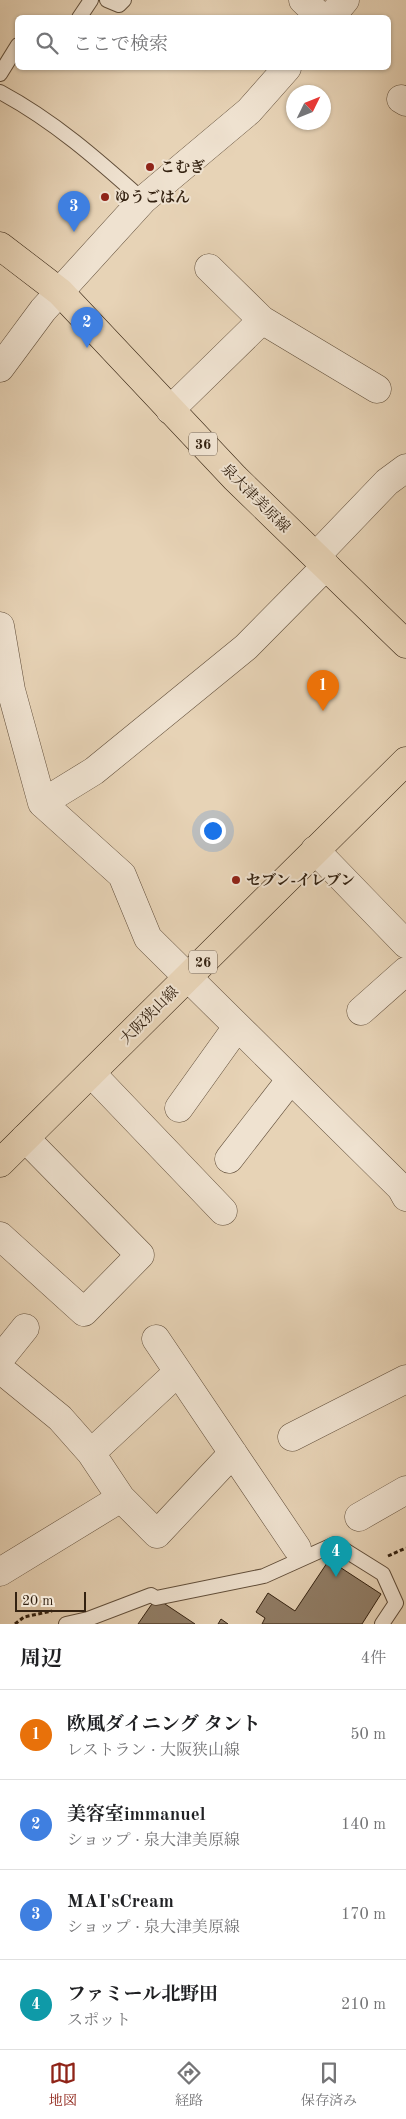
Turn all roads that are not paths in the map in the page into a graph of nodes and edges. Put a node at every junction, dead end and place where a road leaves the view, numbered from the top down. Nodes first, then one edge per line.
1 (91, 0) edge
2 (107, 0) edge
3 (124, 0) edge
4 (303, 0) edge
5 (345, 0) edge
6 (80, 15) edge
7 (319, 15) edge
8 (332, 15) edge
9 (15, 50) edge
10 (285, 70) edge
11 (0, 74) edge
12 (0, 92) edge
13 (143, 200) junction
14 (0, 246) edge
15 (209, 268) dead end
16 (60, 292) junction
17 (262, 320) junction
18 (0, 368) edge
19 (378, 389) dead end
20 (170, 410) junction
21 (406, 468) edge
22 (321, 561) junction
23 (0, 626) edge
24 (406, 644) edge
25 (406, 761) edge
26 (42, 803) junction
27 (315, 850) junction
28 (406, 944) edge
29 (406, 971) edge
30 (187, 978) junction
31 (361, 1011) dead end
32 (237, 1027) junction
33 (91, 1073) junction
34 (291, 1079) junction
35 (179, 1108) dead end
36 (25, 1138) junction
37 (229, 1159) dead end
38 (0, 1163) edge
39 (404, 1189) edge
40 (223, 1211) dead end
41 (0, 1236) edge
42 (25, 1328) dead end
43 (156, 1340) dead end
44 (0, 1359) edge
45 (0, 1369) edge
46 (178, 1372) junction
47 (406, 1379) edge
48 (292, 1437) dead end
49 (91, 1453) junction
50 (233, 1454) junction
51 (406, 1490) edge
52 (121, 1498) junction
53 (359, 1517) dead end
54 (297, 1548) dead end
55 (0, 1572) edge
56 (66, 1624) edge
57 (382, 1624) edge

1 - 6 lane
2 - 3 lane
4 - 7 street
5 - 8 street
9 - 11 lane
10 - 13 street
12 - 13 lane
13 - 16 street
14 - 16 main road, 泉大津美原線 / 36
15 - 17 street
16 - 18 street
16 - 20 main road, 泉大津美原線 / 36
17 - 19 street
17 - 20 street
20 - 22 main road, 泉大津美原線 / 36
21 - 22 street
22 - 24 main road, 泉大津美原線 / 36
22 - 26 street
23 - 26 street
25 - 27 main road, 大阪狭山線 / 26
26 - 30 street
27 - 28 street
27 - 30 main road, 大阪狭山線 / 26
29 - 31 street
30 - 32 street
30 - 33 main road, 大阪狭山線 / 26
32 - 34 street
32 - 35 street
33 - 36 main road, 大阪狭山線 / 26
33 - 40 street
34 - 37 street
34 - 39 street
36 - 38 main road, 大阪狭山線 / 26
36 - 41 street
42 - 44 street
43 - 46 street
45 - 49 street
46 - 49 street
46 - 50 street
47 - 48 street
49 - 52 street
50 - 52 street
50 - 54 street
51 - 53 street
52 - 55 street
56 - 57 lane

